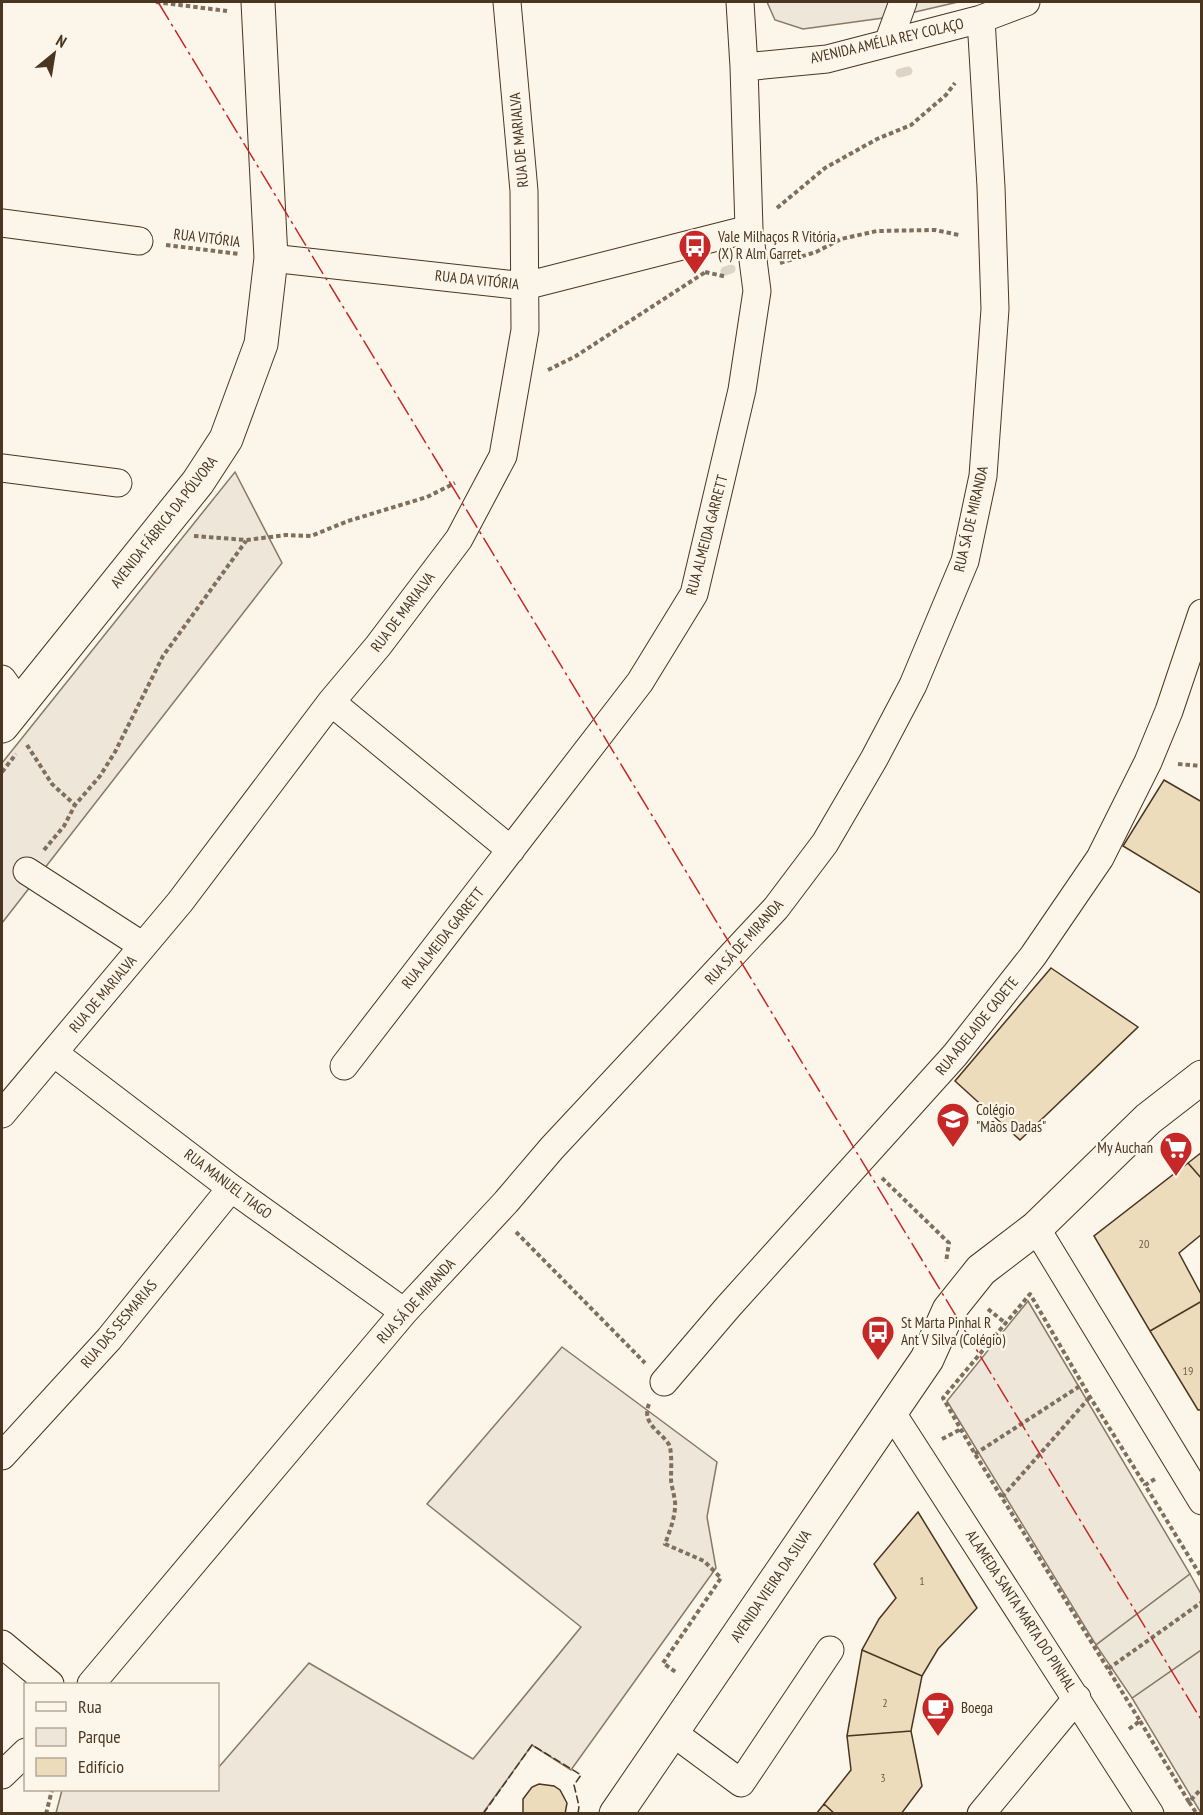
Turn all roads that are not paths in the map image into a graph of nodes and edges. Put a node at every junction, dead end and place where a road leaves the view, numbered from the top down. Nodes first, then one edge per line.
1 (507, 2) edge
2 (740, 2) edge
3 (903, 2) edge
4 (1026, 2) edge
5 (259, 8) edge
6 (981, 19) junction
7 (888, 43) junction
8 (744, 67) junction
9 (2, 223) edge
10 (749, 229) junction
11 (138, 241) road end
12 (271, 258) junction
13 (525, 286) junction
14 (2, 468) edge
15 (118, 483) dead end
16 (1202, 613) edge
17 (331, 702) junction
18 (12, 713) edge
19 (511, 850) junction
20 (27, 871) road end
21 (142, 946) junction
22 (54, 1053) junction
23 (344, 1066) dead end
24 (1202, 1077) edge
25 (2, 1114) edge
26 (231, 1188) junction
27 (1036, 1228) junction
28 (404, 1312) junction
29 (664, 1382) road end
30 (890, 1410) junction
31 (2, 1456) edge
32 (1193, 1482) edge
33 (2, 1644) edge
34 (830, 1650) dead end
35 (49, 1683) edge
36 (92, 1683) edge
37 (1077, 1698) junction
38 (672, 1732) junction
39 (24, 1754) edge
40 (2, 1775) edge
41 (616, 1814) edge
42 (981, 1814) edge
43 (1150, 1814) edge

1 - 13 street, RUA DE MARIALVA
2 - 8 street, RUA ALMEIDA GARRETT
3 - 7 street
4 - 6 street, AVENIDA AMÉLIA REY COLAÇO
5 - 12 street, AVENIDA FÁBRICA DA PÓLVORA
6 - 7 street, AVENIDA AMÉLIA REY COLAÇO
6 - 28 street, RUA SÁ DE MIRANDA
7 - 8 street, AVENIDA AMÉLIA REY COLAÇO
8 - 10 street, RUA ALMEIDA GARRETT
9 - 11 street
10 - 13 street, RUA DA VITÓRIA
10 - 19 street, RUA ALMEIDA GARRETT
12 - 13 street, RUA DA VITÓRIA
12 - 18 street, AVENIDA FÁBRICA DA PÓLVORA
13 - 17 street, RUA DE MARIALVA
14 - 15 street
16 - 29 street, RUA ADELAIDE CADETE
17 - 19 street
17 - 21 street, RUA DE MARIALVA
19 - 23 street, RUA ALMEIDA GARRETT
20 - 21 street
21 - 22 street, RUA DE MARIALVA
22 - 25 street, RUA DE MARIALVA
22 - 26 street, RUA MANUEL TIAGO
24 - 27 street, AVENIDA VIEIRA DA SILVA
26 - 28 street, RUA MANUEL TIAGO
26 - 31 street, RUA DAS SESMARIAS
27 - 30 street, AVENIDA VIEIRA DA SILVA
27 - 32 street
28 - 36 street, RUA SÁ DE MIRANDA
30 - 37 street, ALAMEDA SANTA MARTA DO PINHAL
30 - 38 street, AVENIDA VIEIRA DA SILVA
33 - 35 street
34 - 38 street
37 - 42 street
37 - 43 street, ALAMEDA SANTA MARTA DO PINHAL
38 - 41 street, AVENIDA VIEIRA DA SILVA
39 - 40 street

